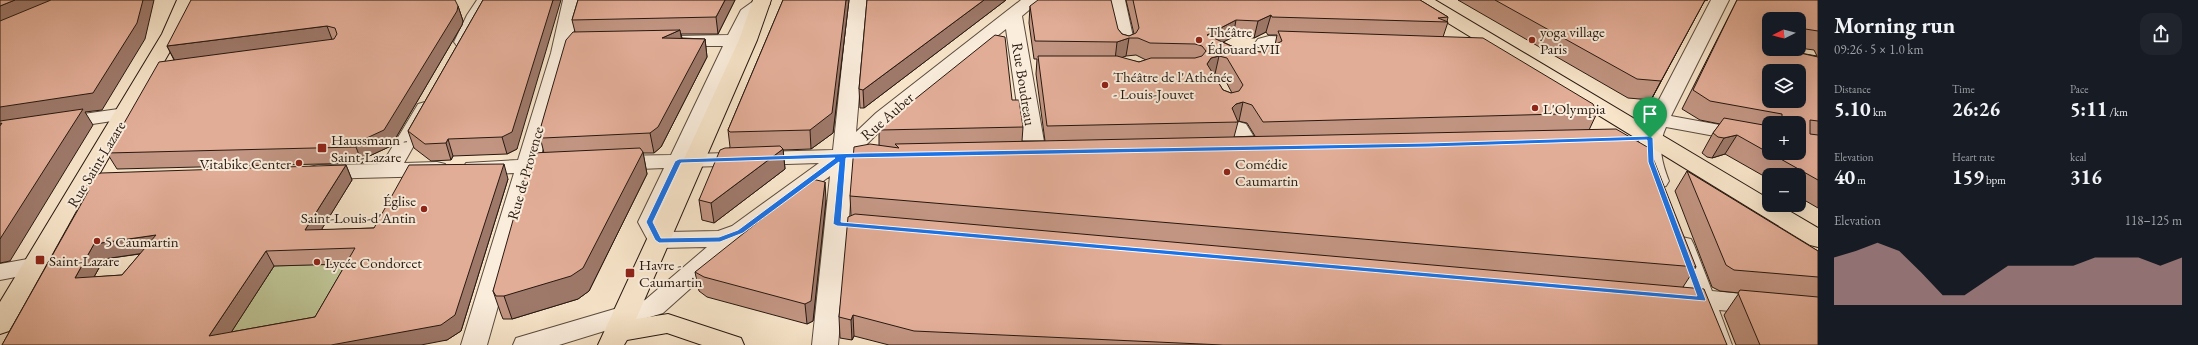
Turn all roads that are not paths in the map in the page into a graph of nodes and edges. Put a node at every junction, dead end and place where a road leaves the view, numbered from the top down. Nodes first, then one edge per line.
1 (186, 0) edge
2 (572, 0) edge
3 (858, 0) edge
4 (1032, 0) edge
5 (1116, 0) edge
6 (1422, 0) edge
7 (762, 2) edge
8 (476, 3) edge
9 (1712, 6) edge
10 (1013, 15) junction
11 (742, 40) junction
12 (661, 42) edge
13 (1264, 43) dead end
14 (1323, 43) edge
15 (563, 44) junction
16 (582, 44) edge
17 (1466, 48) edge
18 (1505, 49) junction
19 (1126, 57) edge
20 (453, 60) edge
21 (171, 69) edge
22 (149, 72) junction
23 (433, 93) edge
24 (125, 114) junction
25 (1239, 128) edge
26 (1654, 129) junction
27 (0, 132) edge
28 (1619, 139) edge
29 (1762, 139) edge
30 (1250, 148) edge
31 (1034, 153) edge
32 (901, 155) edge
33 (842, 156) junction
34 (686, 161) junction
35 (576, 164) edge
36 (599, 164) edge
37 (527, 166) junction
38 (389, 170) junction
39 (301, 173) edge
40 (109, 179) edge
41 (87, 180) junction
42 (1665, 199) edge
43 (1673, 222) edge
44 (837, 224) junction
45 (904, 230) edge
46 (741, 231) junction
47 (659, 240) junction
48 (1818, 240) edge
49 (33, 266) junction
50 (3, 272) dead end
51 (1656, 296) edge
52 (1702, 300) junction
53 (1818, 310) edge
54 (664, 313) junction
55 (0, 324) edge
56 (618, 331) edge
57 (474, 345) edge
58 (526, 345) edge
59 (731, 345) edge
60 (825, 345) edge
61 (1719, 345) edge

1 - 22 main road, Rue Saint-Lazare
2 - 15 street, Rue de Provence
3 - 33 street
4 - 10 street, Rue Auber
5 - 19 street
6 - 18 main road
7 - 11 main road
8 - 20 street
9 - 26 street
10 - 31 street, Rue Boudreau
10 - 33 street, Rue Auber
11 - 12 street
11 - 34 main road
13 - 14 street
15 - 16 street
15 - 37 street, Rue de Provence
17 - 18 street
18 - 26 main road
21 - 22 street
22 - 24 main road, Rue Saint-Lazare
23 - 38 street
24 - 27 street
24 - 41 main road, Rue Saint-Lazare
25 - 30 street
26 - 28 street
26 - 29 street
26 - 42 street
26 - 48 main road
32 - 33 street
33 - 34 street
33 - 44 street
33 - 46 street, Rue Auber
34 - 36 street
34 - 47 main road
35 - 37 street
37 - 38 street
37 - 57 street, Rue de Provence
38 - 39 street
40 - 41 street
41 - 49 main road, Rue Saint-Lazare
43 - 52 street
44 - 45 street
44 - 60 street
46 - 47 street, Rue Auber
46 - 54 street, Rue Auber
47 - 56 main road
49 - 50 street
49 - 55 main road, Rue Saint-Lazare
51 - 52 street
52 - 53 street
52 - 61 street
54 - 56 main road
54 - 59 main road
56 - 58 street

